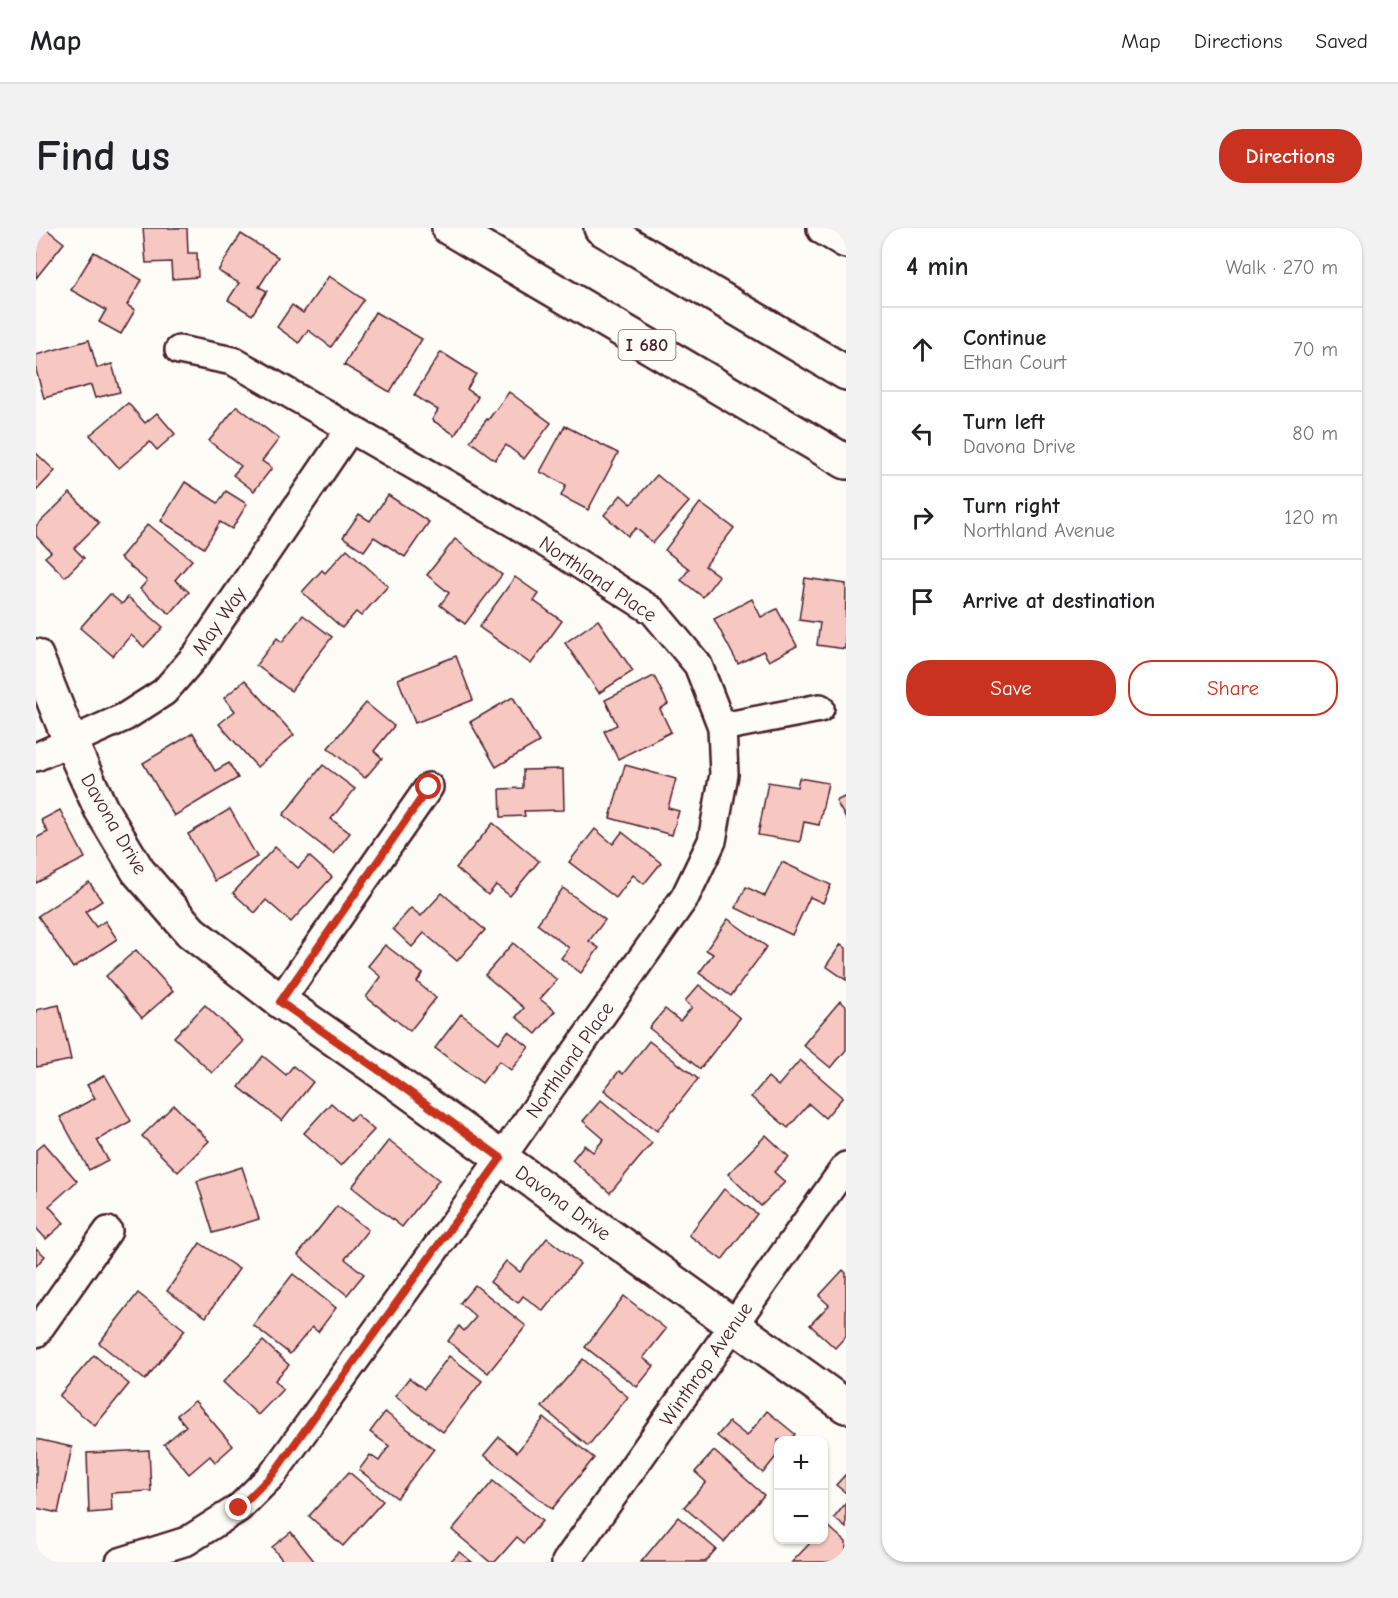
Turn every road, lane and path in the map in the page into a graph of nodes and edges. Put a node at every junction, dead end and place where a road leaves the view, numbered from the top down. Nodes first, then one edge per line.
1 (449, 228) edge
2 (601, 228) edge
3 (824, 228) edge
4 (846, 241) edge
5 (179, 350) dead end
6 (846, 373) edge
7 (350, 429) junction
8 (846, 462) edge
9 (36, 656) edge
10 (820, 708) dead end
11 (722, 727) junction
12 (70, 741) junction
13 (36, 757) edge
14 (429, 787) dead end
15 (280, 1002) junction
16 (501, 1158) junction
17 (846, 1166) edge
18 (108, 1231) dead end
19 (734, 1324) junction
20 (36, 1333) edge
21 (846, 1406) edge
22 (120, 1562) edge
23 (566, 1562) edge

1 - 8 main road, I 680
2 - 6 main road
3 - 4 main road
5 - 7 street, Northland Place
7 - 11 street, Northland Place
7 - 12 street, May Way
9 - 12 main road, Davona Drive
10 - 11 street
11 - 16 street, Northland Place
12 - 13 street, May Way
12 - 15 main road, Davona Drive
14 - 15 street
15 - 16 main road, Davona Drive
16 - 19 main road, Davona Drive
16 - 22 street, Northland Place
17 - 19 street, Winthrop Avenue
18 - 20 street
19 - 21 main road, Davona Drive
19 - 23 street, Winthrop Avenue

